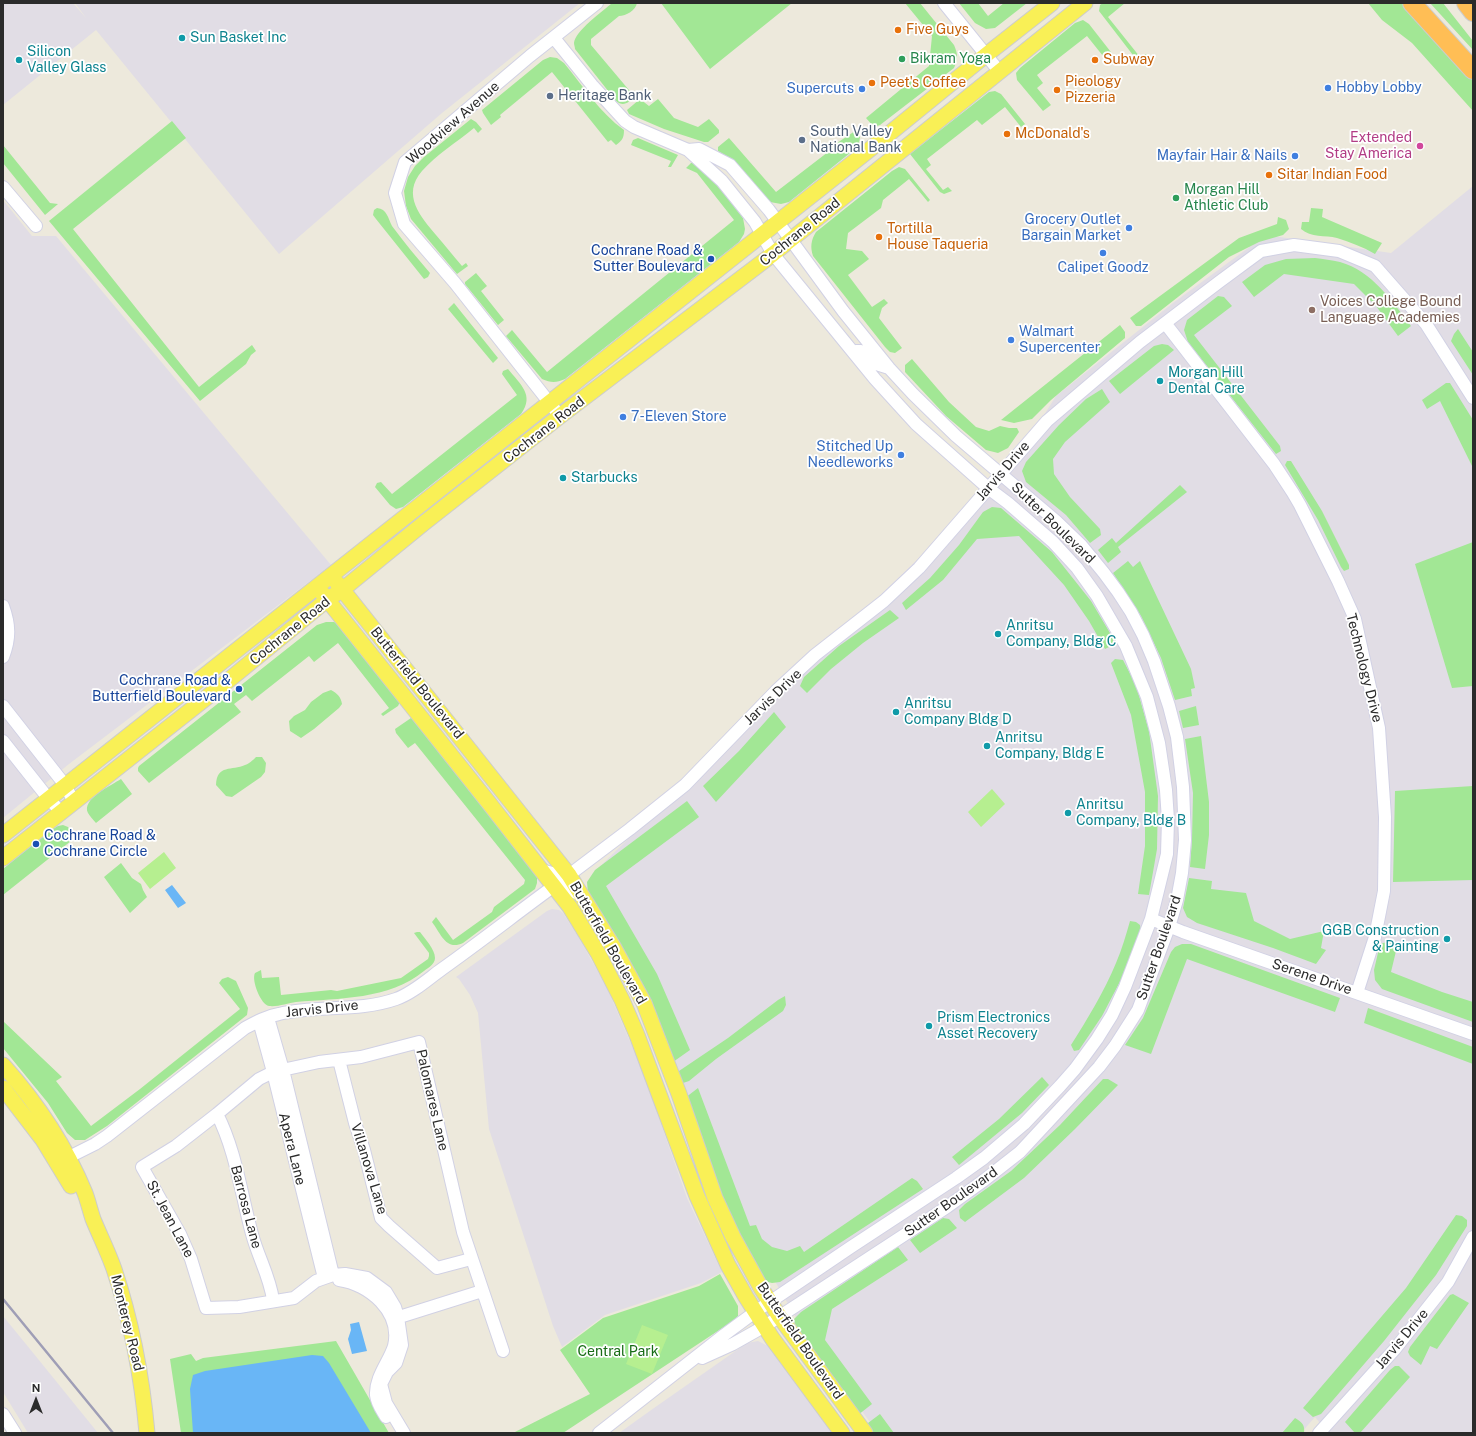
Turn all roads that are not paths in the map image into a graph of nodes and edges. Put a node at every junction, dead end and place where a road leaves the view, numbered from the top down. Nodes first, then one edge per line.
1 (597, 3) edge
2 (944, 3) edge
3 (1052, 3) edge
4 (1085, 3) edge
5 (1412, 3) edge
6 (1466, 3) edge
7 (1473, 12) edge
8 (554, 38) junction
9 (986, 55) junction
10 (1473, 70) edge
11 (999, 71) junction
12 (688, 150) junction
13 (3, 187) edge
14 (777, 221) junction
15 (36, 226) dead end
16 (762, 234) junction
17 (790, 240) junction
18 (773, 254) junction
19 (1165, 323) junction
20 (850, 350) junction
21 (889, 368) junction
22 (875, 379) junction
23 (913, 394) junction
24 (1473, 398) edge
25 (550, 402) junction
26 (560, 416) junction
27 (1000, 474) junction
28 (988, 488) junction
29 (331, 576) junction
30 (316, 586) junction
31 (342, 590) junction
32 (328, 599) junction
33 (3, 606) edge
34 (3, 657) edge
35 (3, 706) edge
36 (3, 741) edge
37 (65, 785) junction
38 (48, 798) junction
39 (74, 802) junction
40 (62, 812) junction
41 (3, 835) edge
42 (3, 858) edge
43 (543, 871) junction
44 (569, 875) junction
45 (554, 886) junction
46 (582, 896) junction
47 (1151, 919) junction
48 (1169, 927) junction
49 (1357, 993) junction
50 (263, 1019) junction
51 (1473, 1034) edge
52 (339, 1060) junction
53 (3, 1065) edge
54 (278, 1071) junction
55 (3, 1088) edge
56 (217, 1114) junction
57 (68, 1158) junction
58 (92, 1216) junction
59 (1473, 1237) edge
60 (471, 1259) junction
61 (328, 1277) junction
62 (482, 1291) junction
63 (274, 1300) junction
64 (770, 1302) junction
65 (755, 1312) junction
66 (779, 1316) junction
67 (396, 1318) junction
68 (764, 1326) junction
69 (503, 1351) dead end
70 (685, 1366) junction
71 (3, 1414) edge
72 (15, 1433) edge
73 (147, 1433) edge
74 (395, 1433) edge
75 (404, 1433) edge
76 (599, 1433) edge
77 (842, 1433) edge
78 (865, 1433) edge
79 (1319, 1433) edge

1 - 8 street, Woodview Avenue
2 - 9 street
3 - 9 main road, Cochrane Road
4 - 11 main road, Cochrane Road
5 - 10 highway
6 - 7 highway
8 - 12 street, Sutter Boulevard
8 - 25 street, Woodview Avenue
9 - 11 street
9 - 14 main road, Cochrane Road
11 - 17 main road, Cochrane Road
12 - 14 street, Sutter Boulevard
12 - 16 street, Sutter Boulevard
13 - 15 street
14 - 16 main road, Cochrane Road
14 - 17 street, Sutter Boulevard
16 - 18 street, Sutter Boulevard
16 - 25 main road, Cochrane Road
17 - 18 main road, Cochrane Road
17 - 21 street, Sutter Boulevard
18 - 20 street, Sutter Boulevard
18 - 26 main road, Cochrane Road
19 - 24 street, Jarvis Drive
19 - 27 street, Jarvis Drive
19 - 49 street, Technology Drive
20 - 21 street
20 - 22 street, Sutter Boulevard
21 - 23 street, Sutter Boulevard
22 - 23 street
22 - 28 street, Sutter Boulevard
23 - 27 street, Sutter Boulevard
25 - 26 street, Woodview Avenue
25 - 29 main road, Cochrane Road
26 - 31 main road, Cochrane Road
27 - 28 street, Jarvis Drive
27 - 48 street, Sutter Boulevard
28 - 44 street, Jarvis Drive
28 - 47 street, Sutter Boulevard
29 - 30 main road, Cochrane Road
29 - 31 main road, Butterfield Boulevard
30 - 32 main road, Butterfield Boulevard
30 - 37 main road, Cochrane Road
31 - 32 main road, Cochrane Road
31 - 44 main road, Butterfield Boulevard
32 - 39 main road, Cochrane Road
32 - 43 main road, Butterfield Boulevard
33 - 34 street
35 - 37 street
36 - 38 street
37 - 38 main road, Cochrane Road
37 - 39 street
38 - 40 street
38 - 41 main road, Cochrane Road
39 - 40 main road, Cochrane Road
40 - 42 main road, Cochrane Road
43 - 44 street
43 - 45 main road, Butterfield Boulevard
44 - 46 main road, Butterfield Boulevard
45 - 46 street
45 - 50 street, Jarvis Drive
45 - 65 main road, Butterfield Boulevard
46 - 64 main road, Butterfield Boulevard
47 - 48 street, Serene Drive
47 - 64 street, Sutter Boulevard
48 - 49 street, Serene Drive
48 - 66 street, Sutter Boulevard
49 - 51 street, Serene Drive
50 - 54 street, Apera Lane
50 - 57 street, Jarvis Drive
52 - 54 street, Palomares Lane
52 - 60 street, Villanova Lane
52 - 60 street, Palomares Lane
53 - 57 main road, Monterey Road
54 - 56 street, St. Jean Lane
54 - 61 street, Apera Lane
55 - 58 main road, Monterey Road
56 - 63 street, Barrosa Lane
56 - 63 street, St. Jean Lane
57 - 58 main road, Monterey Road
58 - 73 main road, Monterey Road
59 - 79 street, Jarvis Drive
60 - 62 street, Palomares Lane
61 - 63 street, St. Jean Lane
61 - 67 street
62 - 67 street
62 - 69 street, Palomares Lane
64 - 65 street, Sutter Boulevard
64 - 66 main road, Butterfield Boulevard
65 - 68 main road, Butterfield Boulevard
65 - 70 street, Sutter Boulevard
66 - 68 street, Sutter Boulevard
66 - 78 main road, Butterfield Boulevard
67 - 74 street
67 - 75 street
68 - 70 street, Sutter Boulevard
68 - 77 main road, Butterfield Boulevard
70 - 76 street
71 - 72 street

